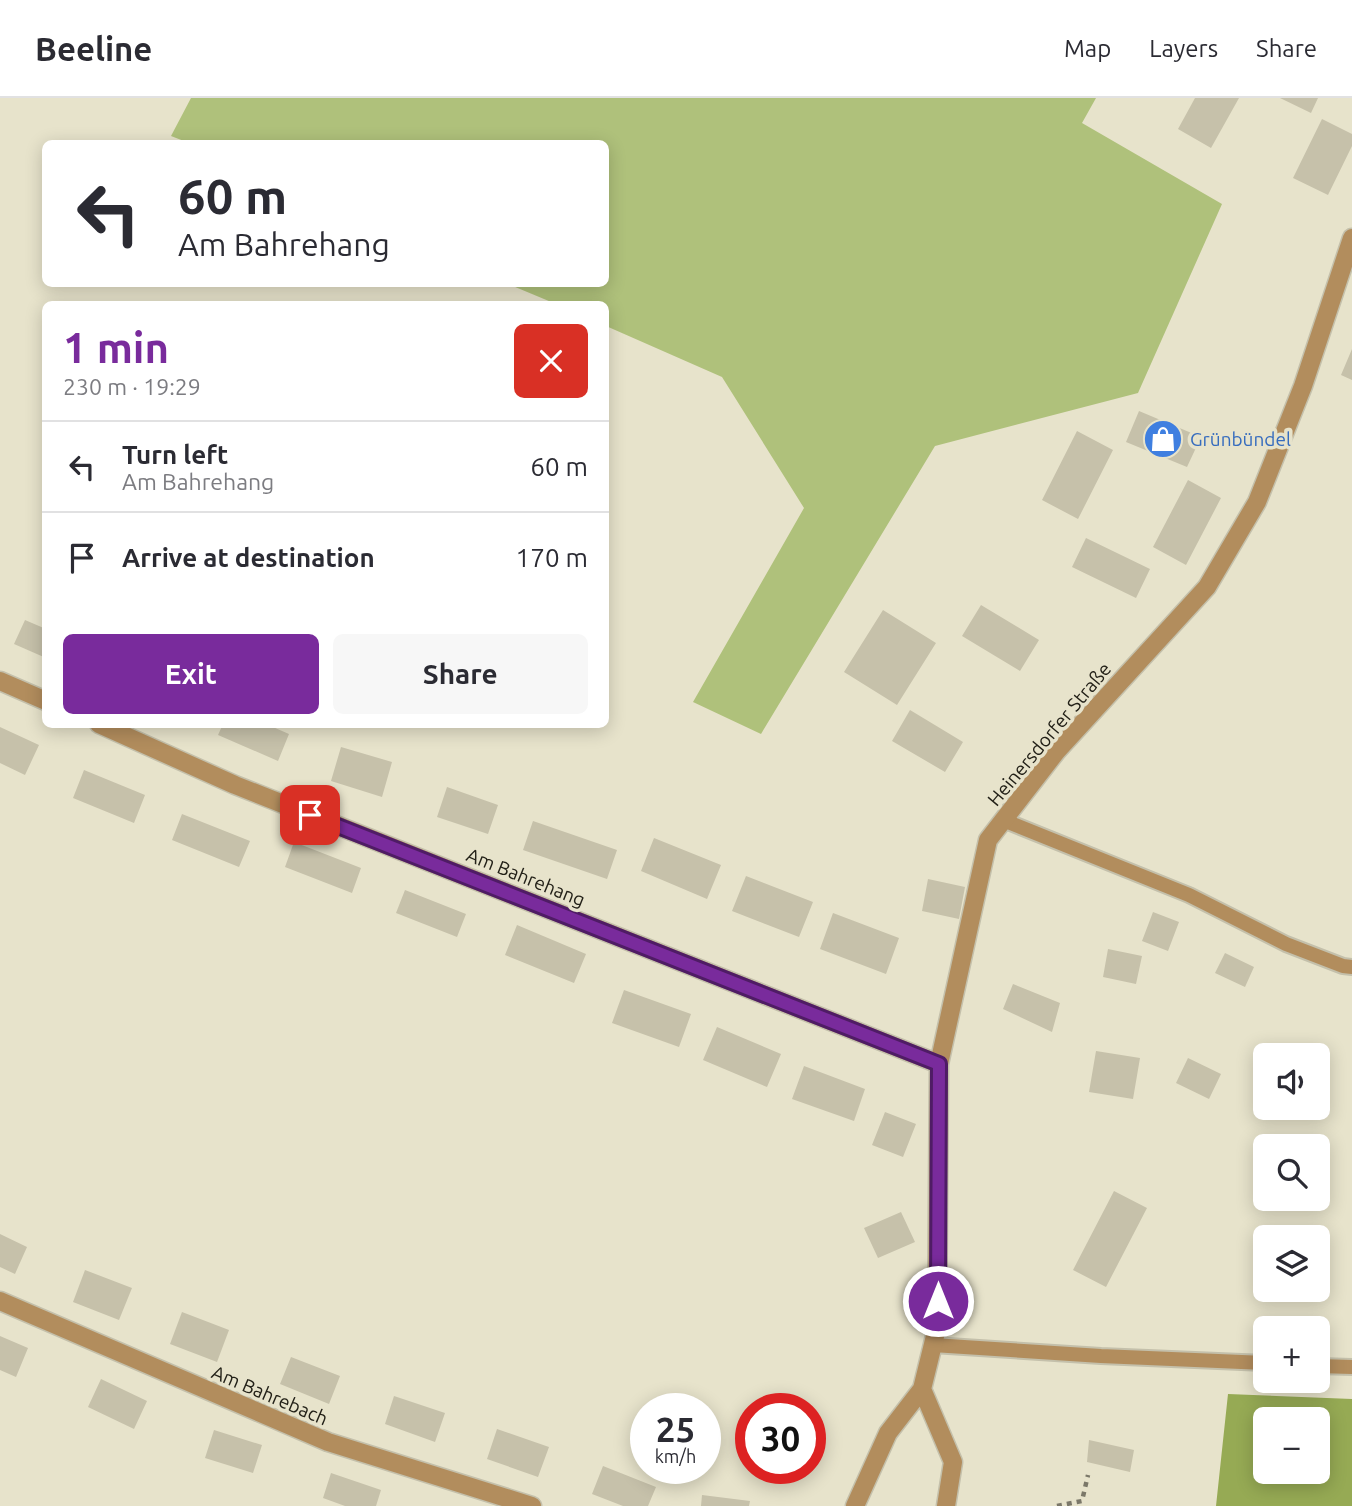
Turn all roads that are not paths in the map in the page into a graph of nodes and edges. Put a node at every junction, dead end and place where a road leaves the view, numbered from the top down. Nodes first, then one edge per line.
1 (1352, 238) edge
2 (0, 681) edge
3 (42, 699) edge
4 (108, 728) edge
5 (1003, 820) junction
6 (1352, 967) edge
7 (939, 1064) junction
8 (0, 1301) edge
9 (933, 1345) junction
10 (1253, 1362) edge
11 (1330, 1366) edge
12 (1352, 1367) edge
13 (922, 1389) junction
14 (532, 1506) edge
15 (855, 1506) edge
16 (946, 1506) edge

1 - 5 street, Heinersdorfer Straße
2 - 3 street
4 - 7 street, Am Bahrehang
5 - 6 lane
5 - 7 street, Heinersdorfer Straße
7 - 9 street, Heinersdorfer Straße
8 - 14 street, Am Bahrebach
9 - 10 lane
9 - 13 street, Heinersdorfer Straße
11 - 12 lane
13 - 15 street, Heinersdorfer Straße
13 - 16 street

